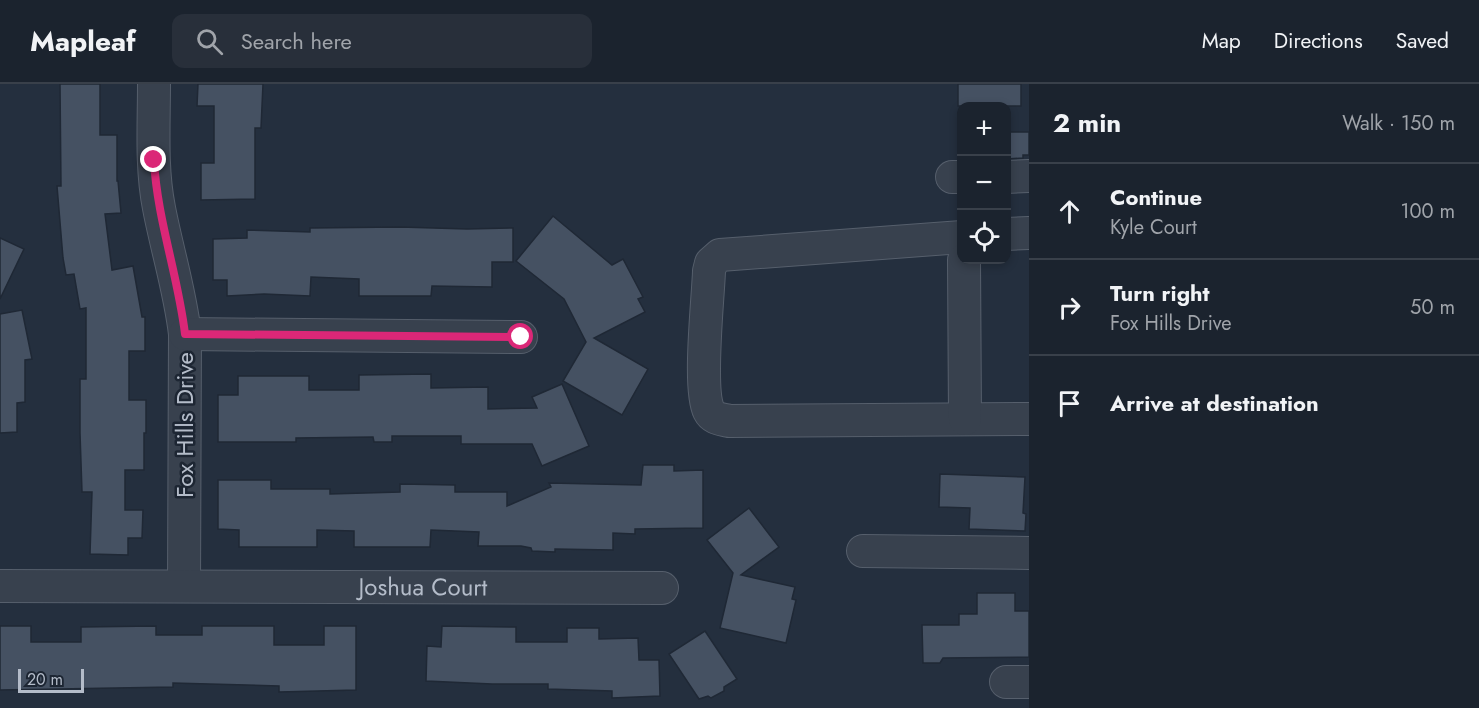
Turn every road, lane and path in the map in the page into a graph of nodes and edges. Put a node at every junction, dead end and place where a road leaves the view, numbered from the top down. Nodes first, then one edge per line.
1 (154, 84) edge
2 (1029, 176) edge
3 (1011, 177) edge
4 (1029, 233) edge
5 (1011, 234) edge
6 (957, 237) edge
7 (964, 264) edge
8 (185, 334) junction
9 (521, 337) dead end
10 (965, 419) junction
11 (1029, 419) edge
12 (863, 551) dead end
13 (1029, 553) edge
14 (0, 586) edge
15 (184, 586) junction
16 (662, 588) dead end

1 - 8 street, Fox Hills Drive
2 - 3 street
4 - 5 street
6 - 10 street
7 - 10 street
8 - 9 street
8 - 15 street, Fox Hills Drive
10 - 11 street
12 - 13 street
14 - 15 street
15 - 16 street, Joshua Court

